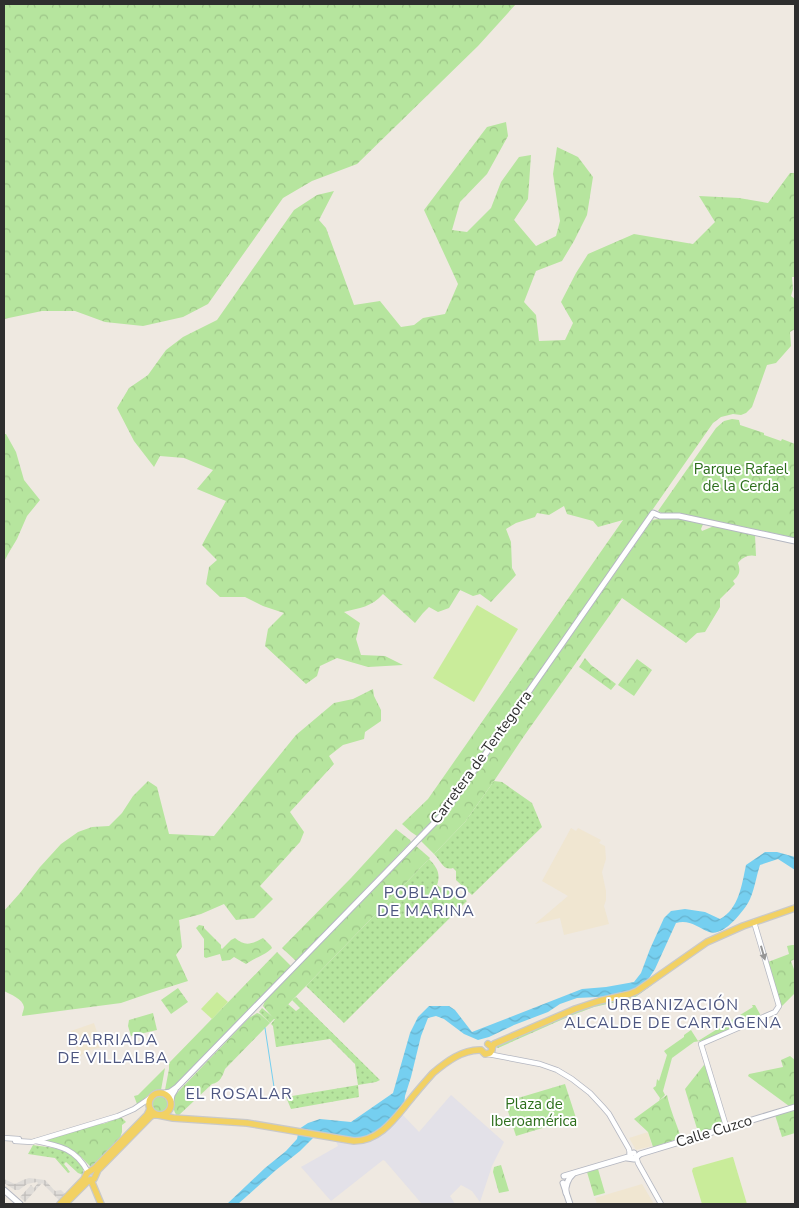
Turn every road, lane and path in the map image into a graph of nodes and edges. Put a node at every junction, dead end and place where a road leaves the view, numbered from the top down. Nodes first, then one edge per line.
1 (795, 541) edge
2 (795, 908) edge
3 (755, 924) junction
4 (488, 1049) junction
5 (431, 1075) junction
6 (177, 1087) junction
7 (165, 1093) junction
8 (150, 1098) junction
9 (171, 1100) junction
10 (795, 1107) edge
11 (171, 1108) junction
12 (134, 1109) junction
13 (150, 1109) junction
14 (158, 1115) junction
15 (181, 1118) junction
16 (728, 1127) junction
17 (4, 1138) edge
18 (44, 1140) junction
19 (15, 1141) junction
20 (34, 1141) junction
21 (73, 1153) junction
22 (632, 1154) junction
23 (90, 1175) junction
24 (4, 1190) edge
25 (4, 1195) edge
26 (15, 1204) edge
27 (20, 1204) edge
28 (60, 1204) edge
29 (65, 1204) edge
30 (101, 1204) edge
31 (570, 1204) edge
32 (660, 1204) edge

1 - 6 main road, Carretera de Tentegorra
2 - 3 main road
3 - 4 main road
3 -> 16 street
4 - 5 main road
4 - 5 main road
4 - 22 street
5 - 15 main road
6 - 7 main road, Carretera de Tentegorra
6 - 9 main road, Carretera de Tentegorra
7 - 8 main road
7 - 9 main road
8 - 12 street
8 - 13 main road
9 - 11 main road
10 - 16 main road, Calle Cuzco
11 - 14 main road
11 - 15 main road
12 - 13 street
12 - 18 street
13 - 14 main road
13 - 23 main road
14 - 15 main road
14 - 23 main road
16 - 22 main road, Calle Cuzco
17 - 19 street
17 - 20 street
18 - 20 street
18 - 21 street
19 - 20 street
19 - 21 street
21 - 23 street
22 - 31 main road, Calle Cuzco
22 - 32 street
23 - 28 main road
23 - 29 main road
23 - 30 main road
24 - 27 main road
25 - 26 main road

